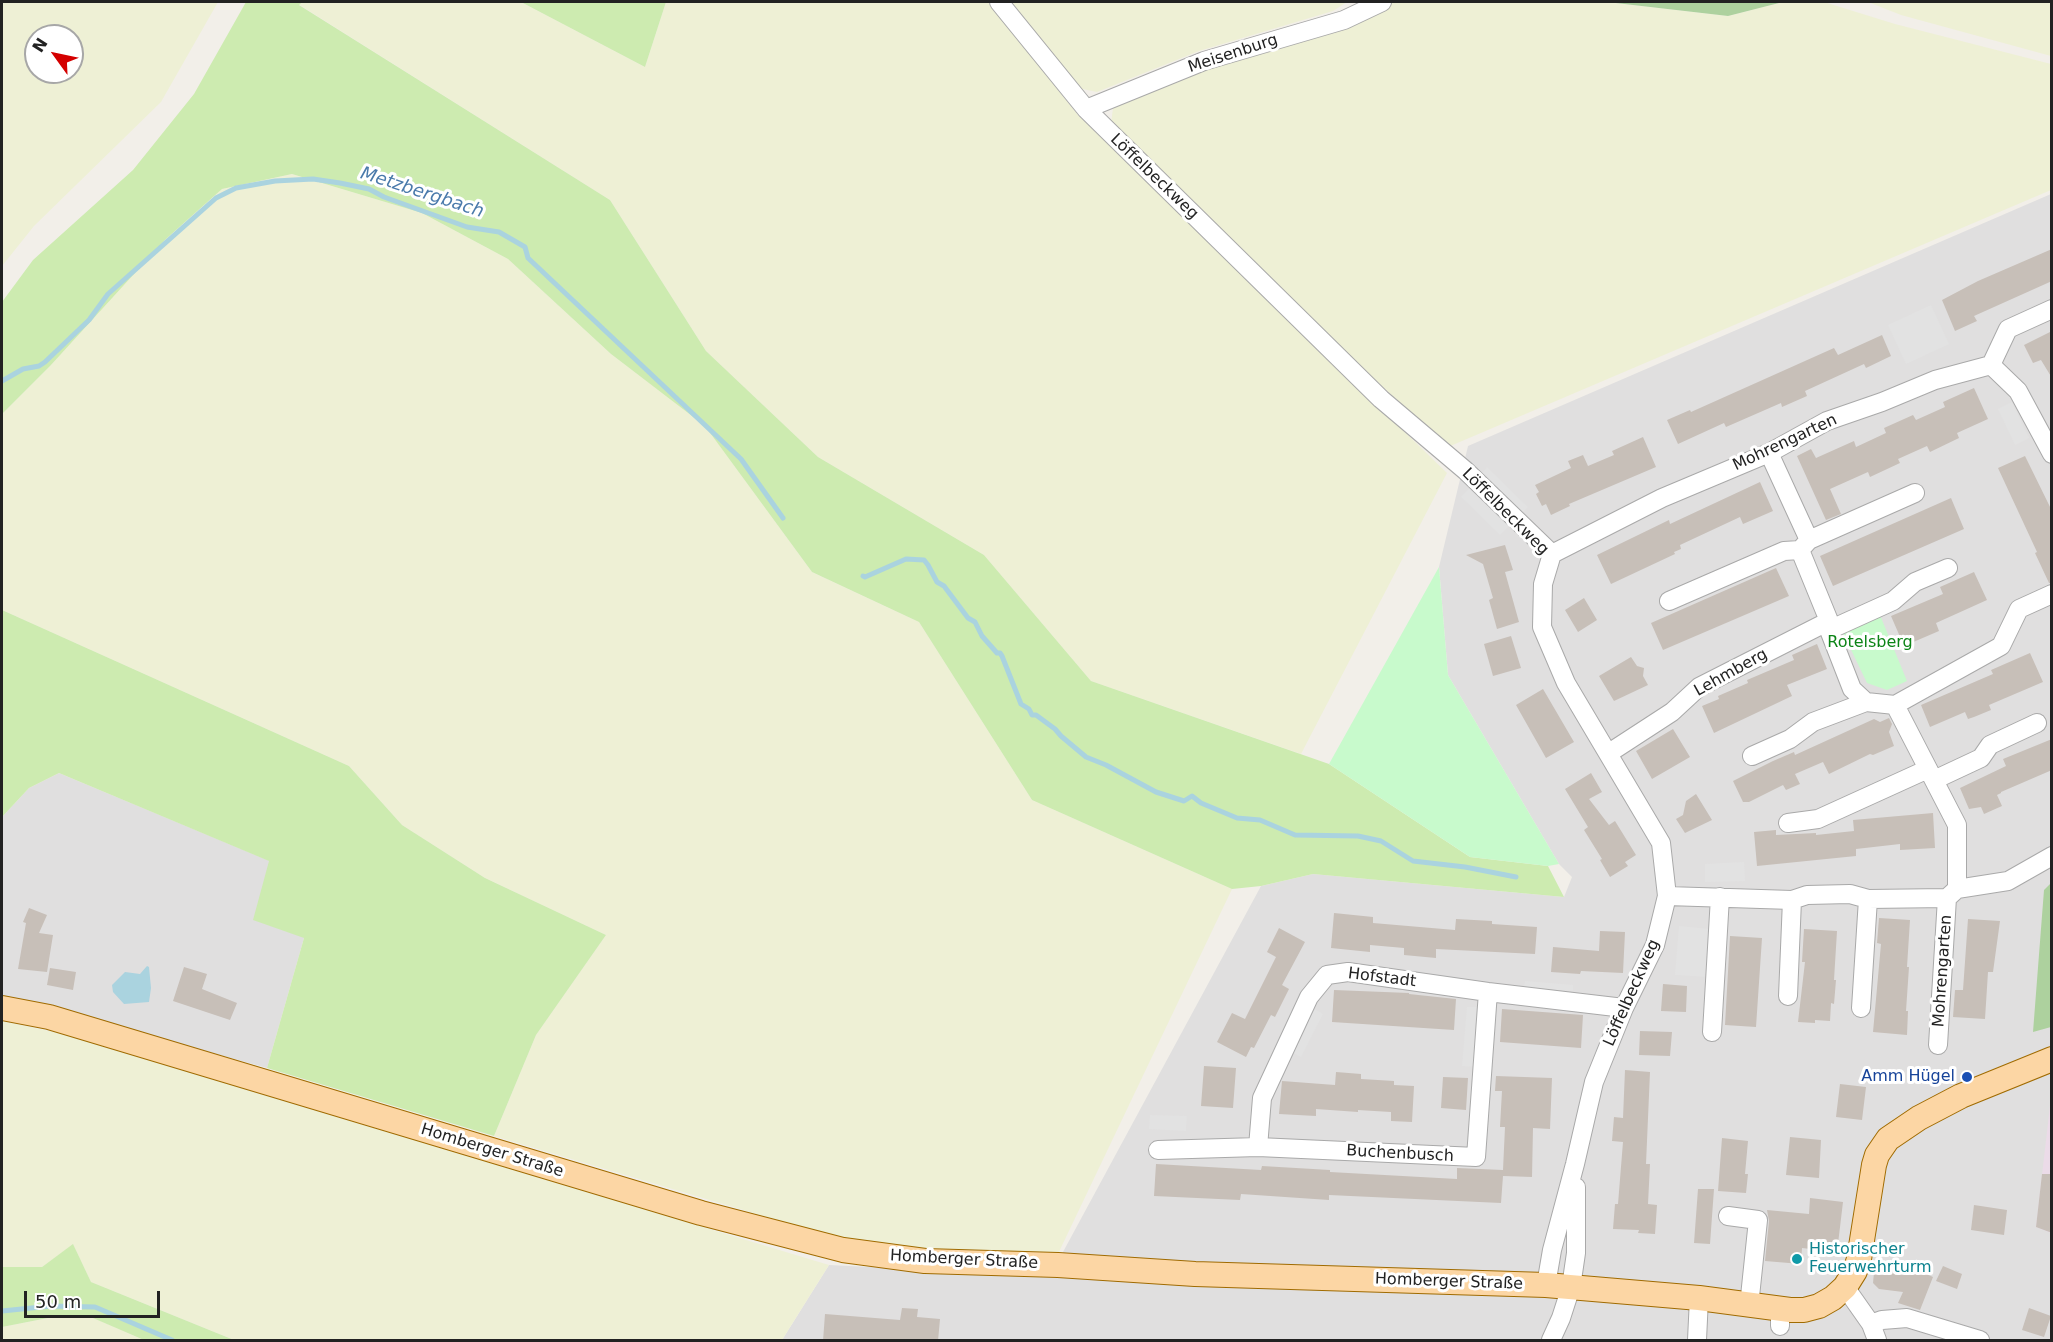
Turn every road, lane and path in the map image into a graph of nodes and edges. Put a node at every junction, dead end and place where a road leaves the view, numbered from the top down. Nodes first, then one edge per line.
1 (999, 2) edge
2 (1382, 2) edge
3 (1086, 110) junction
4 (2052, 309) edge
5 (1991, 365) junction
6 (1769, 453) junction
7 (2052, 454) edge
8 (1915, 493) dead end
9 (1805, 545) junction
10 (1552, 554) junction
11 (1948, 568) dead end
12 (2052, 594) edge
13 (1669, 601) dead end
14 (1829, 626) junction
15 (1866, 702) junction
16 (1895, 705) junction
17 (2037, 723) dead end
18 (1609, 753) junction
19 (1752, 756) dead end
20 (1931, 775) junction
21 (1788, 823) dead end
22 (2052, 856) edge
23 (1952, 893) junction
24 (1667, 896) junction
25 (1720, 897) junction
26 (1868, 899) junction
27 (1792, 900) junction
28 (1488, 992) junction
29 (1788, 996) dead end
30 (2, 1008) edge
31 (1624, 1008) junction
32 (1861, 1008) dead end
33 (1712, 1032) dead end
34 (1938, 1045) dead end
35 (2052, 1059) edge
36 (1258, 1147) junction
37 (1158, 1150) dead end
38 (1575, 1164) junction
39 (1728, 1216) dead end
40 (1546, 1285) junction
41 (1571, 1287) junction
42 (1845, 1287) junction
43 (1699, 1298) junction
44 (1749, 1306) junction
45 (1877, 1328) edge
46 (1551, 1341) edge
47 (1697, 1341) edge
48 (1980, 1341) edge

1 - 3 street, Löffelbeckweg
2 - 3 street, Meisenburg
3 - 10 street, Löffelbeckweg
4 - 5 street
5 - 6 street, Mohrengarten
5 - 7 street
6 - 9 street
6 - 10 street, Mohrengarten
8 - 9 street
9 - 13 street
9 - 14 street
10 - 18 street, Löffelbeckweg
11 - 14 street, Lehmberg
12 - 16 street
14 - 15 street
14 - 18 street, Lehmberg
15 - 16 street
15 - 19 street
16 - 20 street
17 - 20 street
18 - 24 street, Löffelbeckweg
20 - 21 street
20 - 23 street
22 - 23 street, Mohrengarten
23 - 26 street, Mohrengarten
23 - 34 street, Mohrengarten
24 - 25 street, Mohrengarten
24 - 31 street, Löffelbeckweg
25 - 27 street, Mohrengarten
25 - 33 street
26 - 27 street, Mohrengarten
26 - 32 street
27 - 29 street
28 - 31 street, Hofstadt
28 - 36 street, Hofstadt
28 - 36 street, Buchenbusch
30 - 40 main road, Homberger Straße
31 - 38 street, Löffelbeckweg
35 - 42 main road
36 - 37 street, Buchenbusch
38 - 40 street, Löffelbeckweg
38 - 41 street, Löffelbeckweg
39 - 44 street
40 - 41 main road, Homberger Straße
41 - 43 main road, Homberger Straße
41 - 46 street, Löffelbeckweg
42 - 44 main road, Homberger Straße
42 - 45 street
43 - 44 main road, Homberger Straße
43 - 47 street
45 - 48 street

